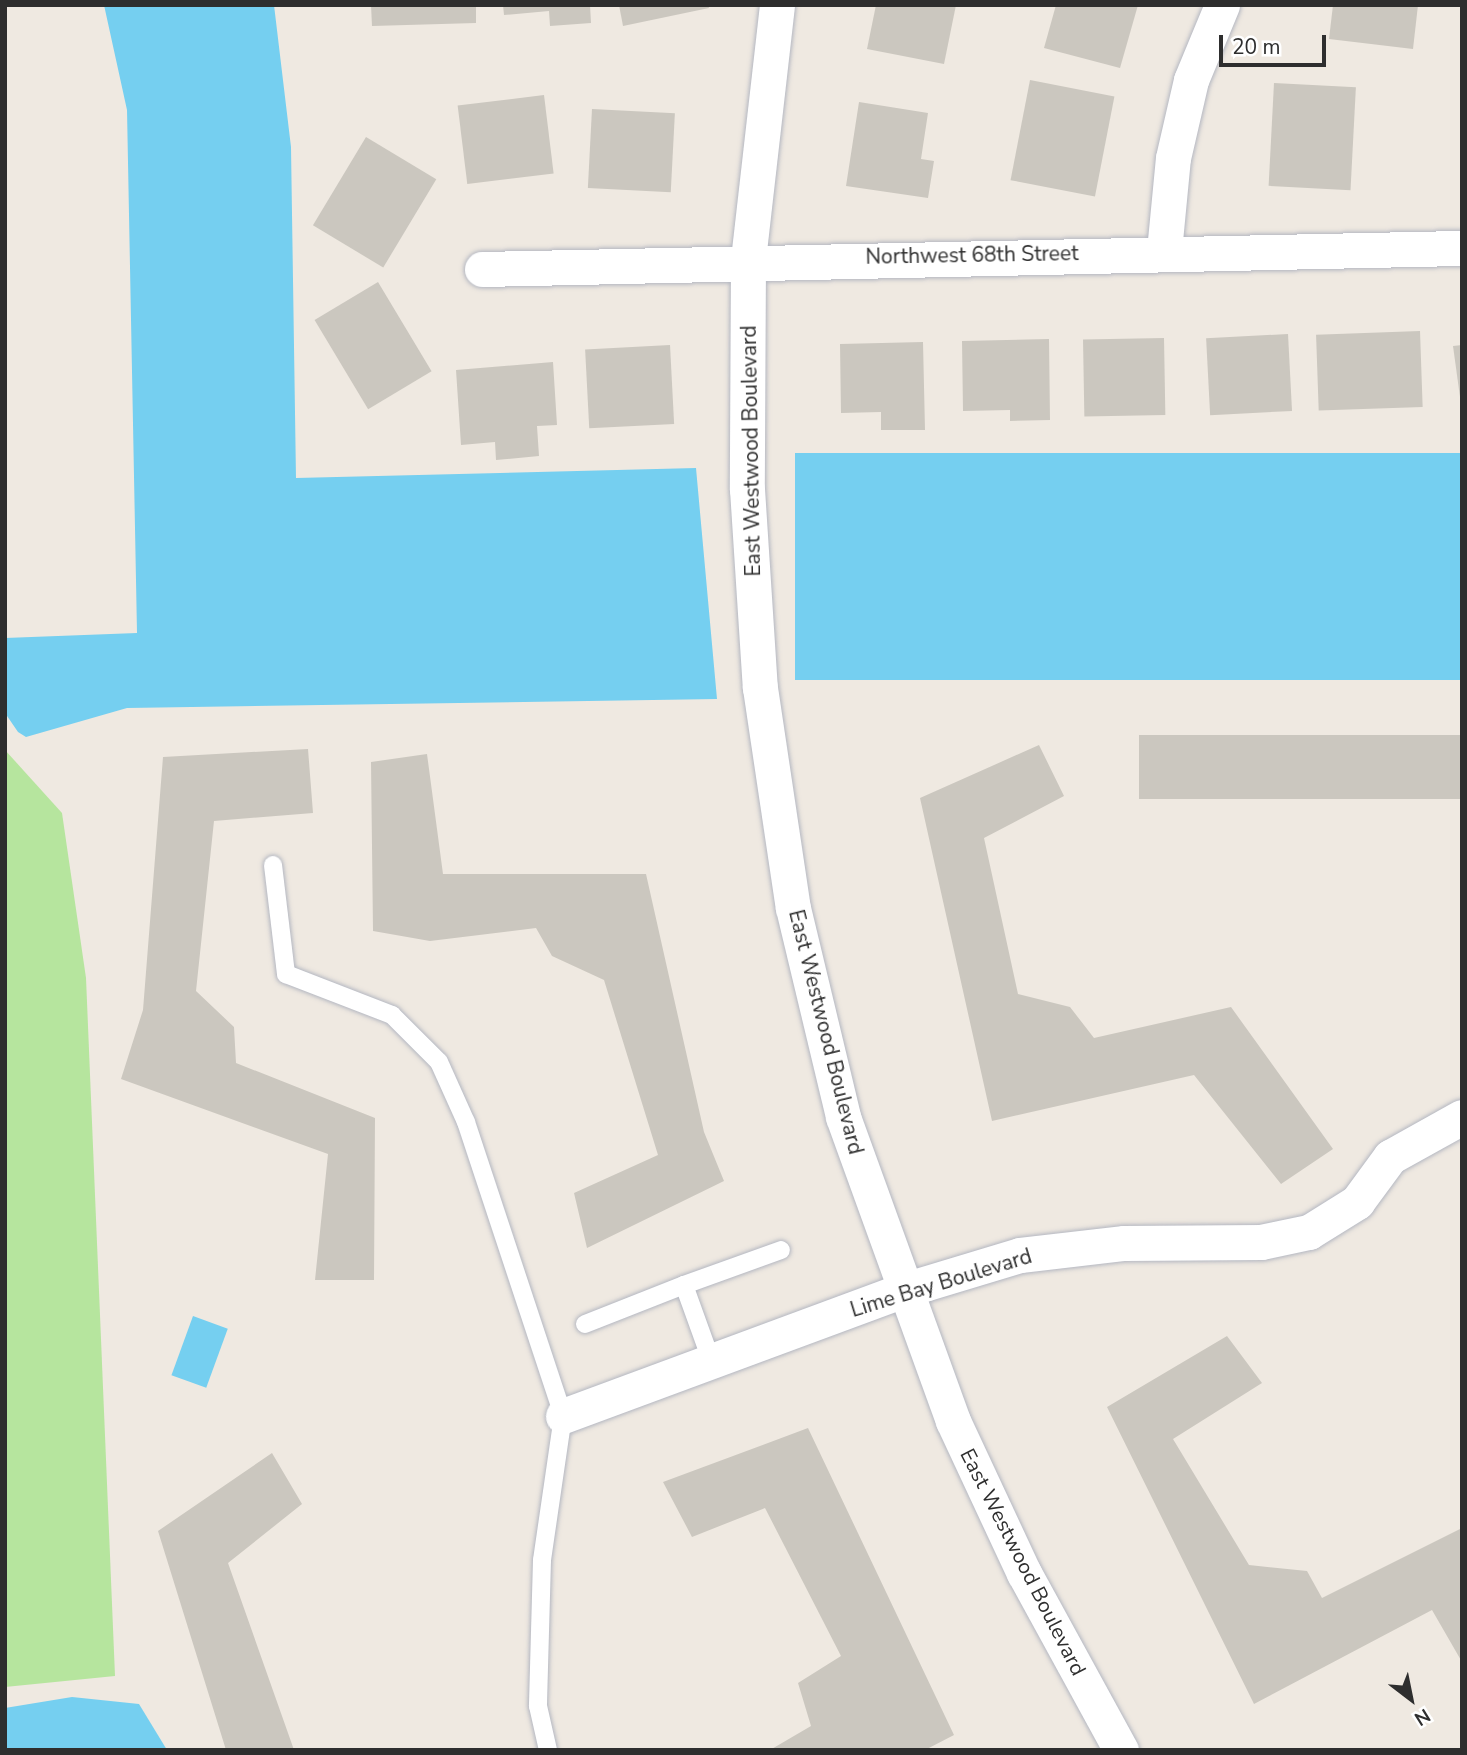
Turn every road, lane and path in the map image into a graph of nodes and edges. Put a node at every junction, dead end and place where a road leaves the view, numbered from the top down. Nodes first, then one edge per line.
1 (777, 5) edge
2 (1222, 5) edge
3 (1462, 248) edge
4 (1164, 251) junction
5 (748, 260) junction
6 (482, 269) dead end
7 (273, 864) dead end
8 (1462, 1117) edge
9 (781, 1250) dead end
10 (684, 1285) junction
11 (904, 1290) junction
12 (585, 1324) dead end
13 (711, 1360) junction
14 (563, 1416) junction
15 (548, 1750) edge
16 (1121, 1750) edge

1 - 5 street, East Westwood Boulevard
2 - 4 street
3 - 4 street, Northwest 68th Street
4 - 5 street, Northwest 68th Street
5 - 6 street, Northwest 68th Street
5 - 11 street, East Westwood Boulevard
7 - 14 lane
8 - 11 street, Lime Bay Boulevard
9 - 10 lane
10 - 12 lane
10 - 13 lane
11 - 13 street, Lime Bay Boulevard
11 - 16 street, East Westwood Boulevard
13 - 14 street, Lime Bay Boulevard
14 - 15 lane

